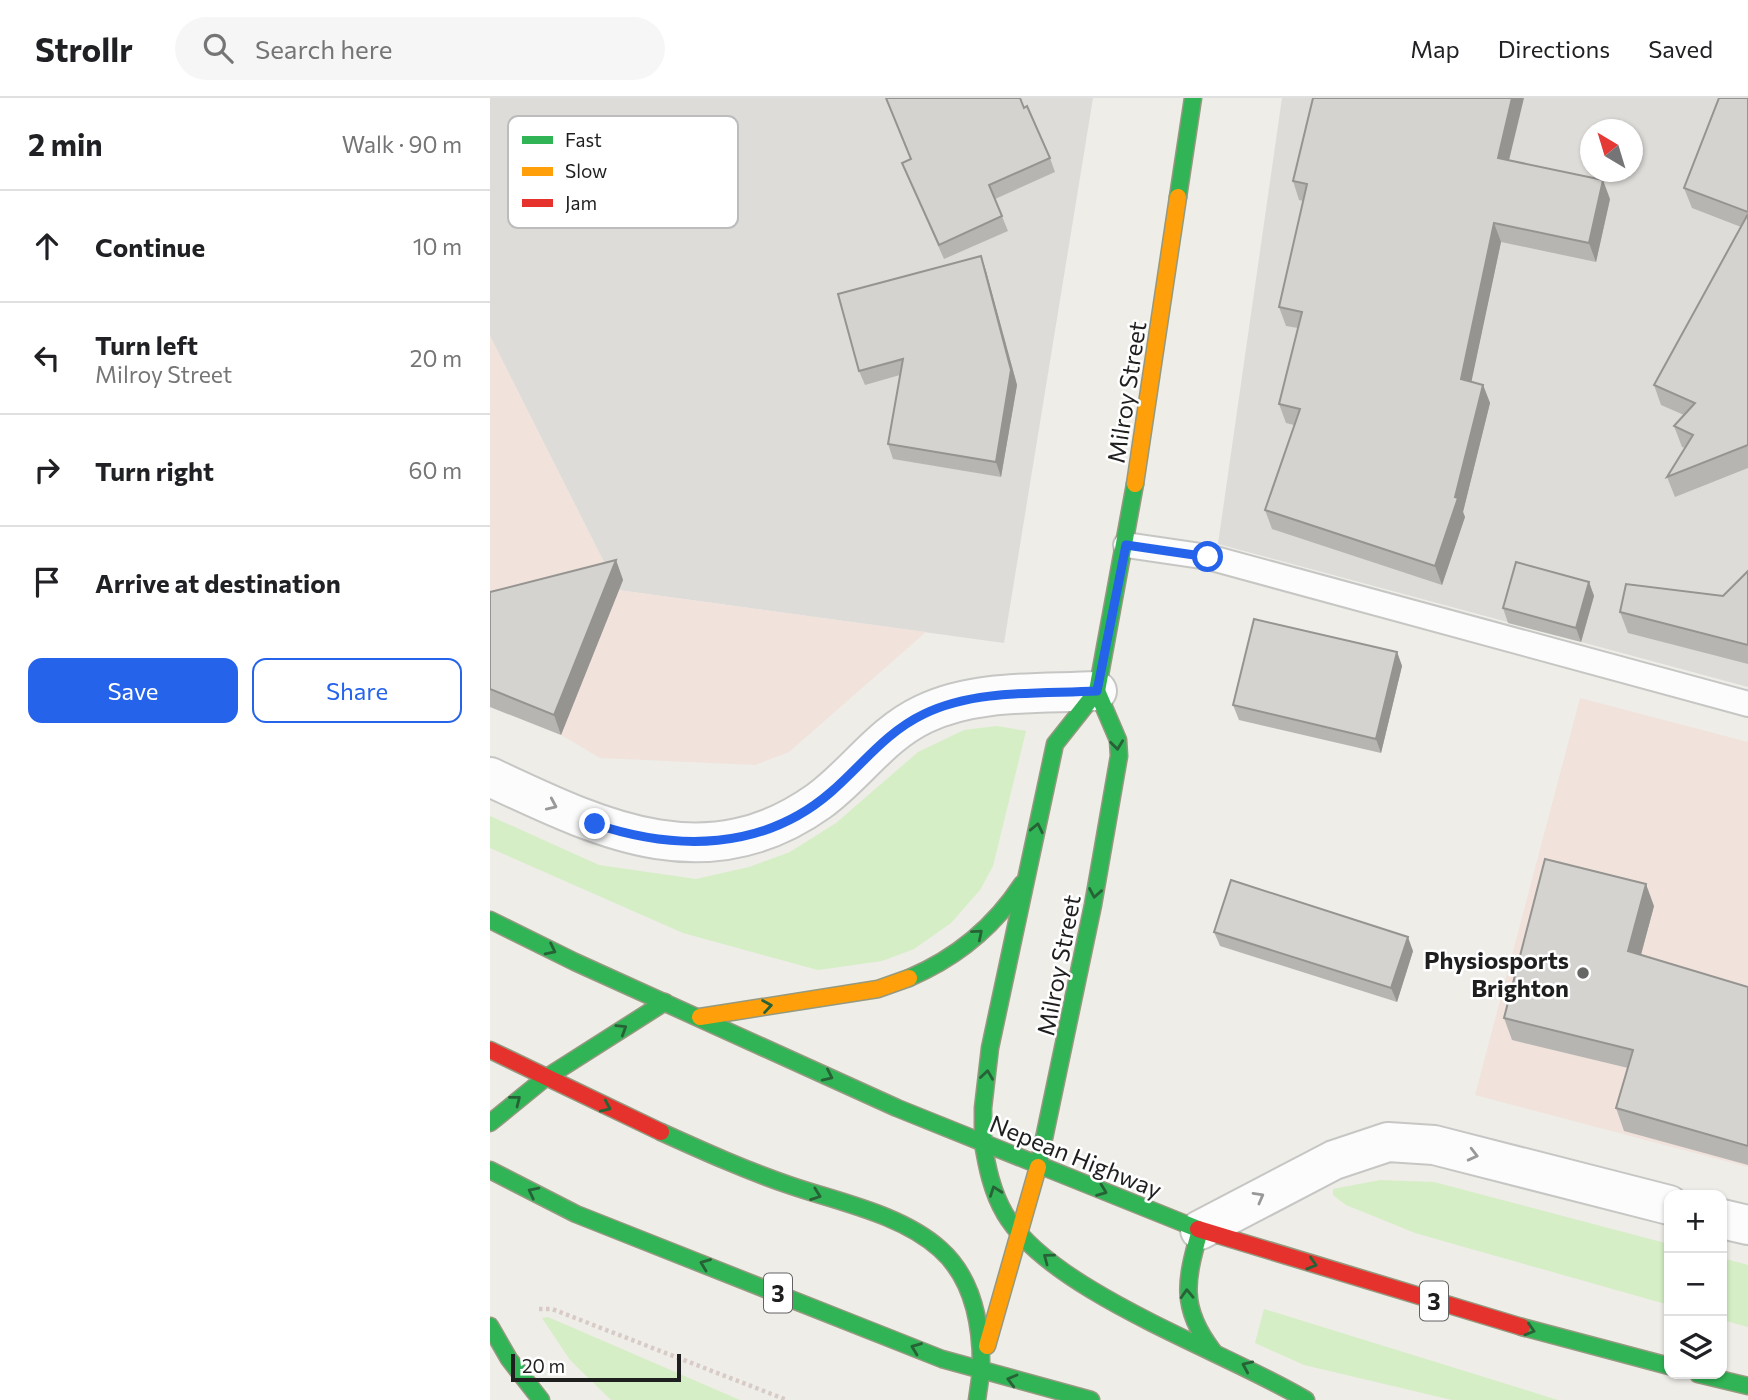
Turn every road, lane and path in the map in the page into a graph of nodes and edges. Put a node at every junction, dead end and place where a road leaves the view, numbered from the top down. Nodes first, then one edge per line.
1 (1193, 98) edge
2 (1126, 545) junction
3 (1097, 691) junction
4 (1748, 704) edge
5 (490, 777) edge
6 (1027, 874) junction
7 (490, 920) edge
8 (665, 1002) junction
9 (700, 1017) junction
10 (490, 1050) edge
11 (544, 1079) junction
12 (490, 1123) edge
13 (983, 1143) junction
14 (1038, 1167) junction
15 (490, 1170) edge
16 (1664, 1204) edge
17 (1727, 1220) edge
18 (1748, 1225) edge
19 (1199, 1230) junction
20 (1020, 1234) junction
21 (535, 1309) dead end
22 (490, 1326) edge
23 (1213, 1351) junction
24 (1664, 1365) edge
25 (981, 1371) junction
26 (1717, 1379) edge
27 (1748, 1387) edge
28 (541, 1400) edge
29 (787, 1400) edge
30 (977, 1400) edge
31 (1091, 1400) edge
32 (1306, 1400) edge

1 - 2 main road, Milroy Street
2 - 3 main road, Milroy Street
2 - 4 lane
5 -> 3 street
6 -> 3 main road, Milroy Street
3 -> 14 main road, Milroy Street
9 -> 6 main road
13 -> 6 main road, Milroy Street
7 -> 8 main road, Nepean Highway / 3
8 - 9 main road, Nepean Highway / 3
11 -> 8 main road
9 -> 13 main road, Nepean Highway / 3
10 - 11 main road
12 -> 11 main road
11 -> 25 main road
13 - 14 main road, Nepean Highway / 3
20 -> 13 main road, Milroy Street
14 -> 19 main road, Nepean Highway / 3
14 - 20 main road, Milroy Street
25 -> 15 main road, 3
19 -> 16 street
17 - 18 street
23 -> 19 main road
19 -> 24 main road, Nepean Highway / 3
23 -> 20 main road, Milroy Street
20 - 25 main road, Milroy Street
21 - 29 path
22 - 28 main road
32 -> 23 main road, Milroy Street
25 - 30 main road
31 -> 25 main road, 3
26 - 27 main road

